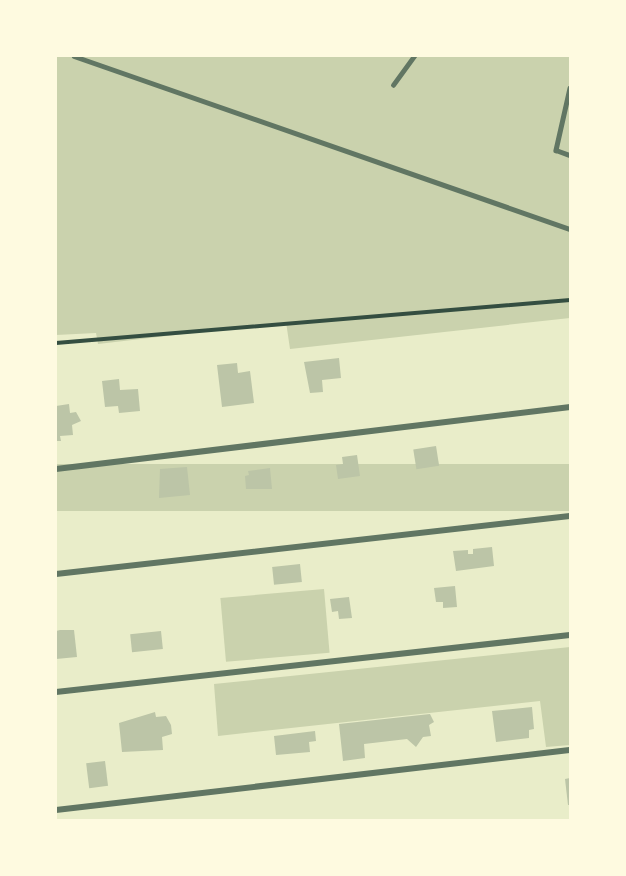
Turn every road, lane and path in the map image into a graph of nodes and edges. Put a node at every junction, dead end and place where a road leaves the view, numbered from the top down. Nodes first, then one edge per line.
1 (74, 56) edge
2 (414, 56) edge
3 (393, 85) dead end
4 (570, 88) edge
5 (570, 155) edge
6 (570, 229) edge
7 (570, 300) edge
8 (56, 344) edge
9 (570, 407) edge
10 (56, 469) edge
11 (570, 516) edge
12 (56, 574) edge
13 (570, 635) edge
14 (56, 692) edge
15 (570, 750) edge
16 (56, 810) edge

1 - 6 lane
2 - 3 lane
4 - 5 lane
7 - 8 path
9 - 10 street
11 - 12 street
13 - 14 street
15 - 16 street

